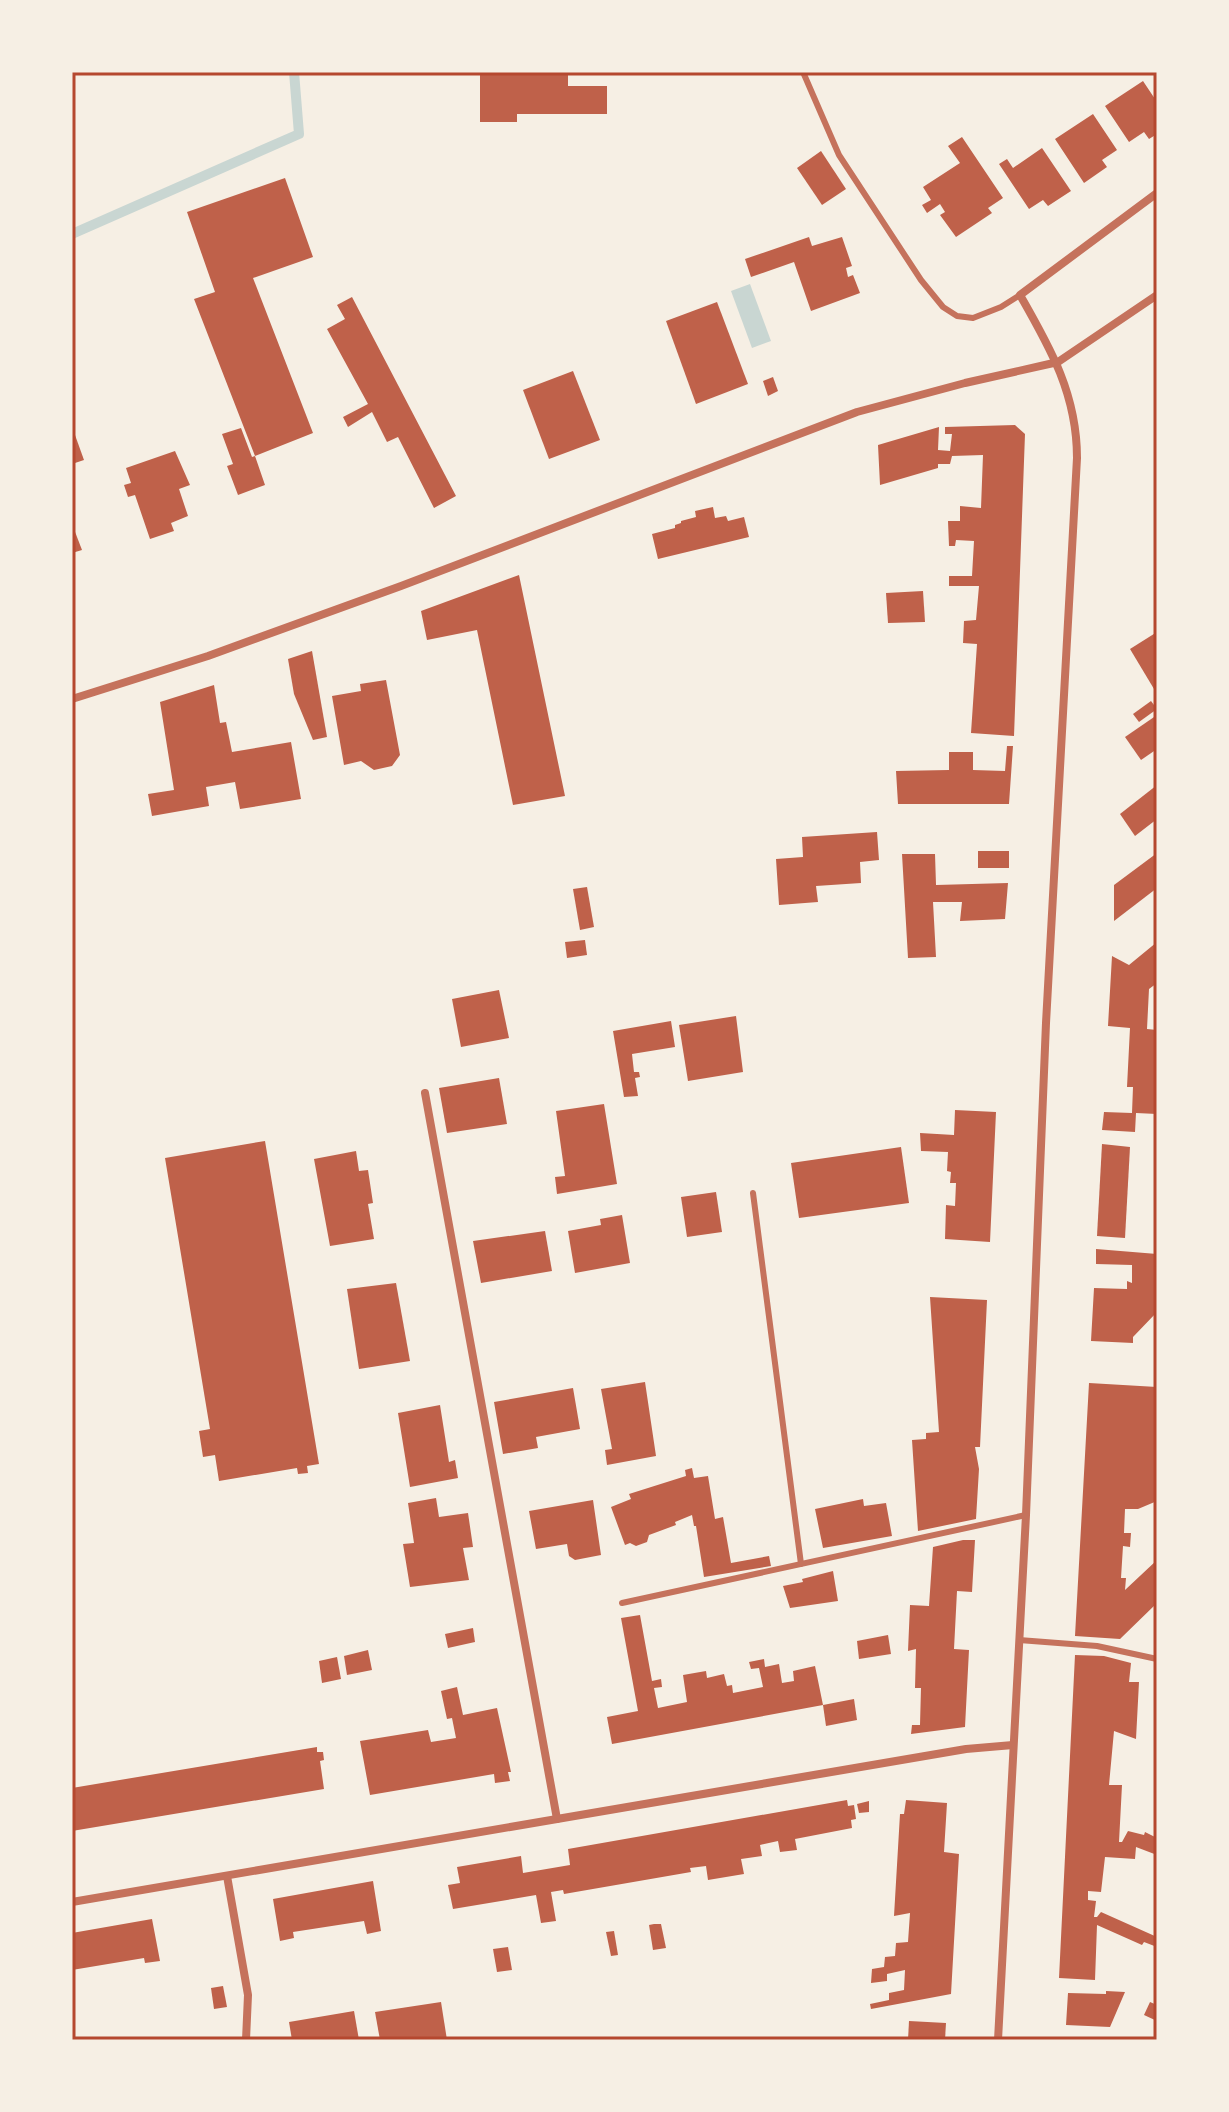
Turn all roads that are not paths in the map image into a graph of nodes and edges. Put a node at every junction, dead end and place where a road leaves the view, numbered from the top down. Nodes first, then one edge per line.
1 (803, 72) edge
2 (1157, 193) edge
3 (1020, 295) junction
4 (1157, 295) edge
5 (1058, 362) junction
6 (72, 699) edge
7 (425, 1093) dead end
8 (753, 1193) dead end
9 (1026, 1515) junction
10 (801, 1564) junction
11 (622, 1603) dead end
12 (1019, 1640) junction
13 (1157, 1659) edge
14 (1013, 1745) junction
15 (557, 1819) junction
16 (227, 1876) junction
17 (72, 1902) edge
18 (246, 2040) edge
19 (998, 2040) edge

1 - 3 lane
2 - 3 street
3 - 5 street
4 - 5 street
5 - 6 street
5 - 9 street
7 - 15 street
8 - 10 lane
9 - 10 lane
9 - 12 street
10 - 11 lane
12 - 13 lane
12 - 14 street
14 - 15 street
14 - 19 street
15 - 16 street
16 - 17 street
16 - 18 street

